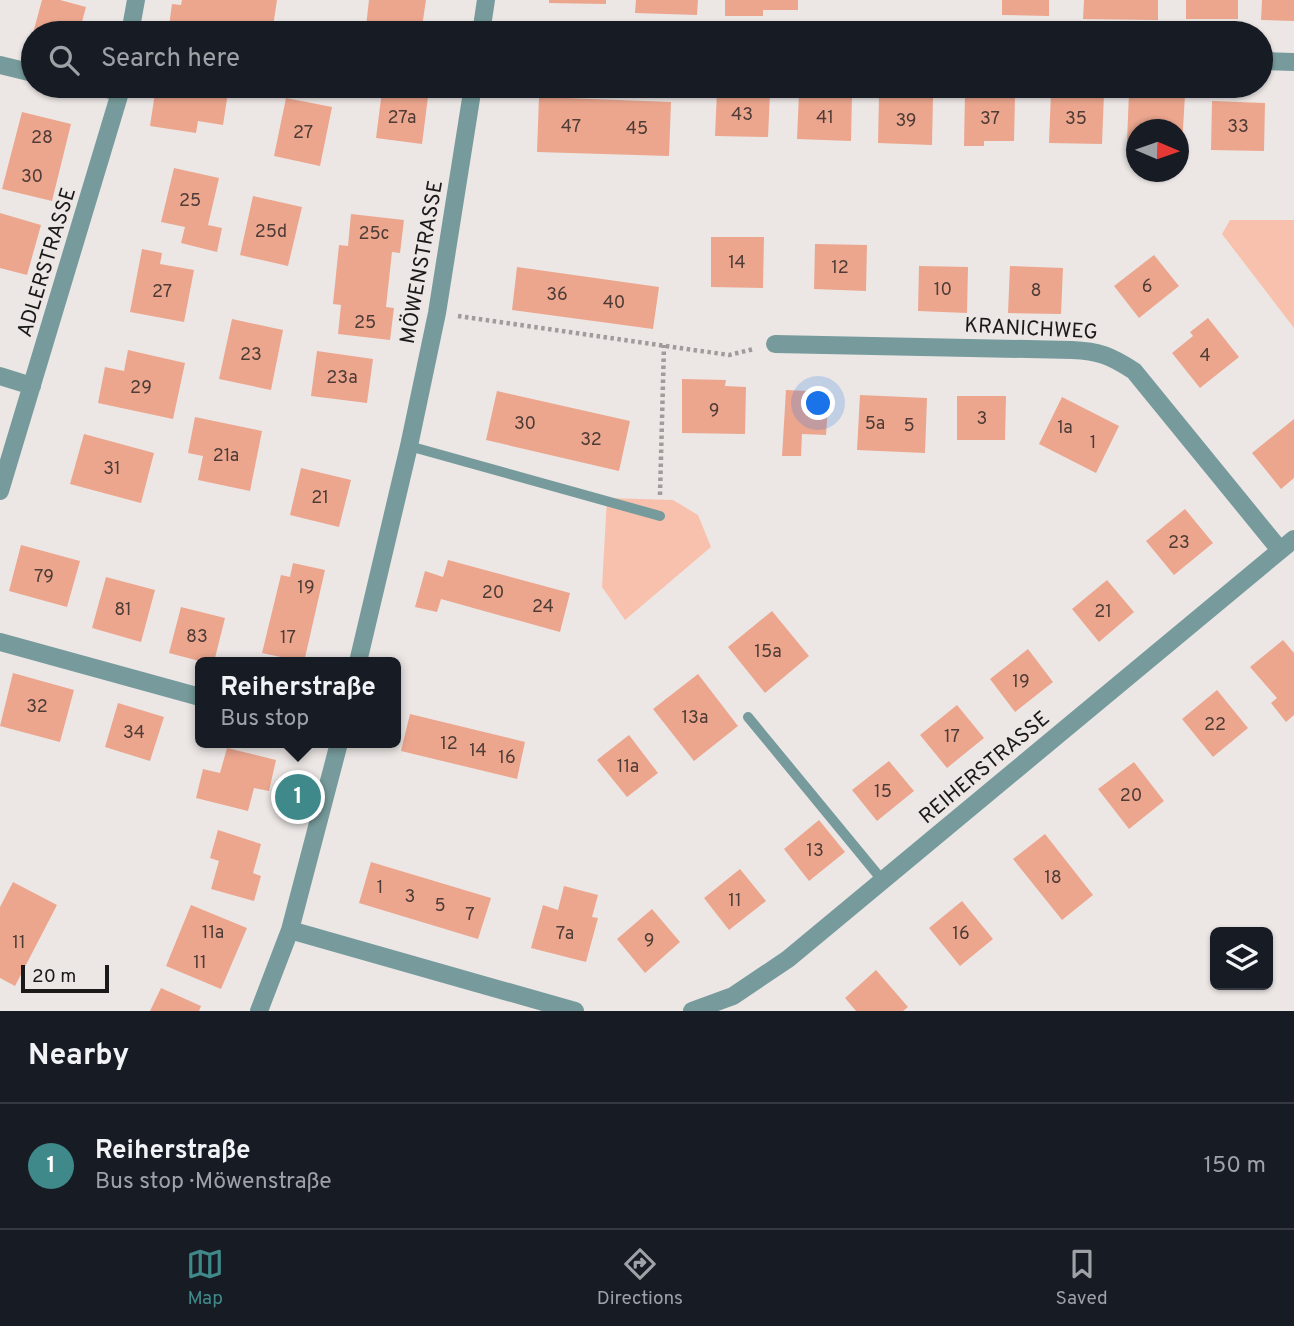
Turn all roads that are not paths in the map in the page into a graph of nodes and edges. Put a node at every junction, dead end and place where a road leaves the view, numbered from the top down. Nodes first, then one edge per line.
1 (136, 0) edge
2 (486, 0) edge
3 (132, 21) edge
4 (483, 21) edge
5 (1273, 61) edge
6 (1294, 62) edge
7 (0, 65) edge
8 (21, 70) edge
9 (118, 98) edge
10 (471, 98) edge
11 (775, 344) road end
12 (0, 376) edge
13 (32, 386) junction
14 (410, 446) junction
15 (0, 491) edge
16 (660, 516) road end
17 (1287, 544) edge
18 (0, 642) edge
19 (359, 657) edge
20 (195, 695) edge
21 (748, 717) dead end
22 (338, 748) edge
23 (884, 881) junction
24 (290, 930) junction
25 (259, 1011) edge
26 (575, 1011) edge
27 (692, 1011) edge

1 - 3 street
2 - 4 street
5 - 6 street
7 - 8 street
9 - 13 street, ADLERSTRASSE
10 - 14 street, MÖWENSTRASSE
11 - 17 street, KRANICHWEG
12 - 13 street
13 - 15 street, ADLERSTRASSE
14 - 16 lane
14 - 19 street, MÖWENSTRASSE
17 - 23 street, REIHERSTRASSE
18 - 20 street
21 - 23 lane
22 - 24 street
23 - 27 street, REIHERSTRASSE
24 - 25 street
24 - 26 street

